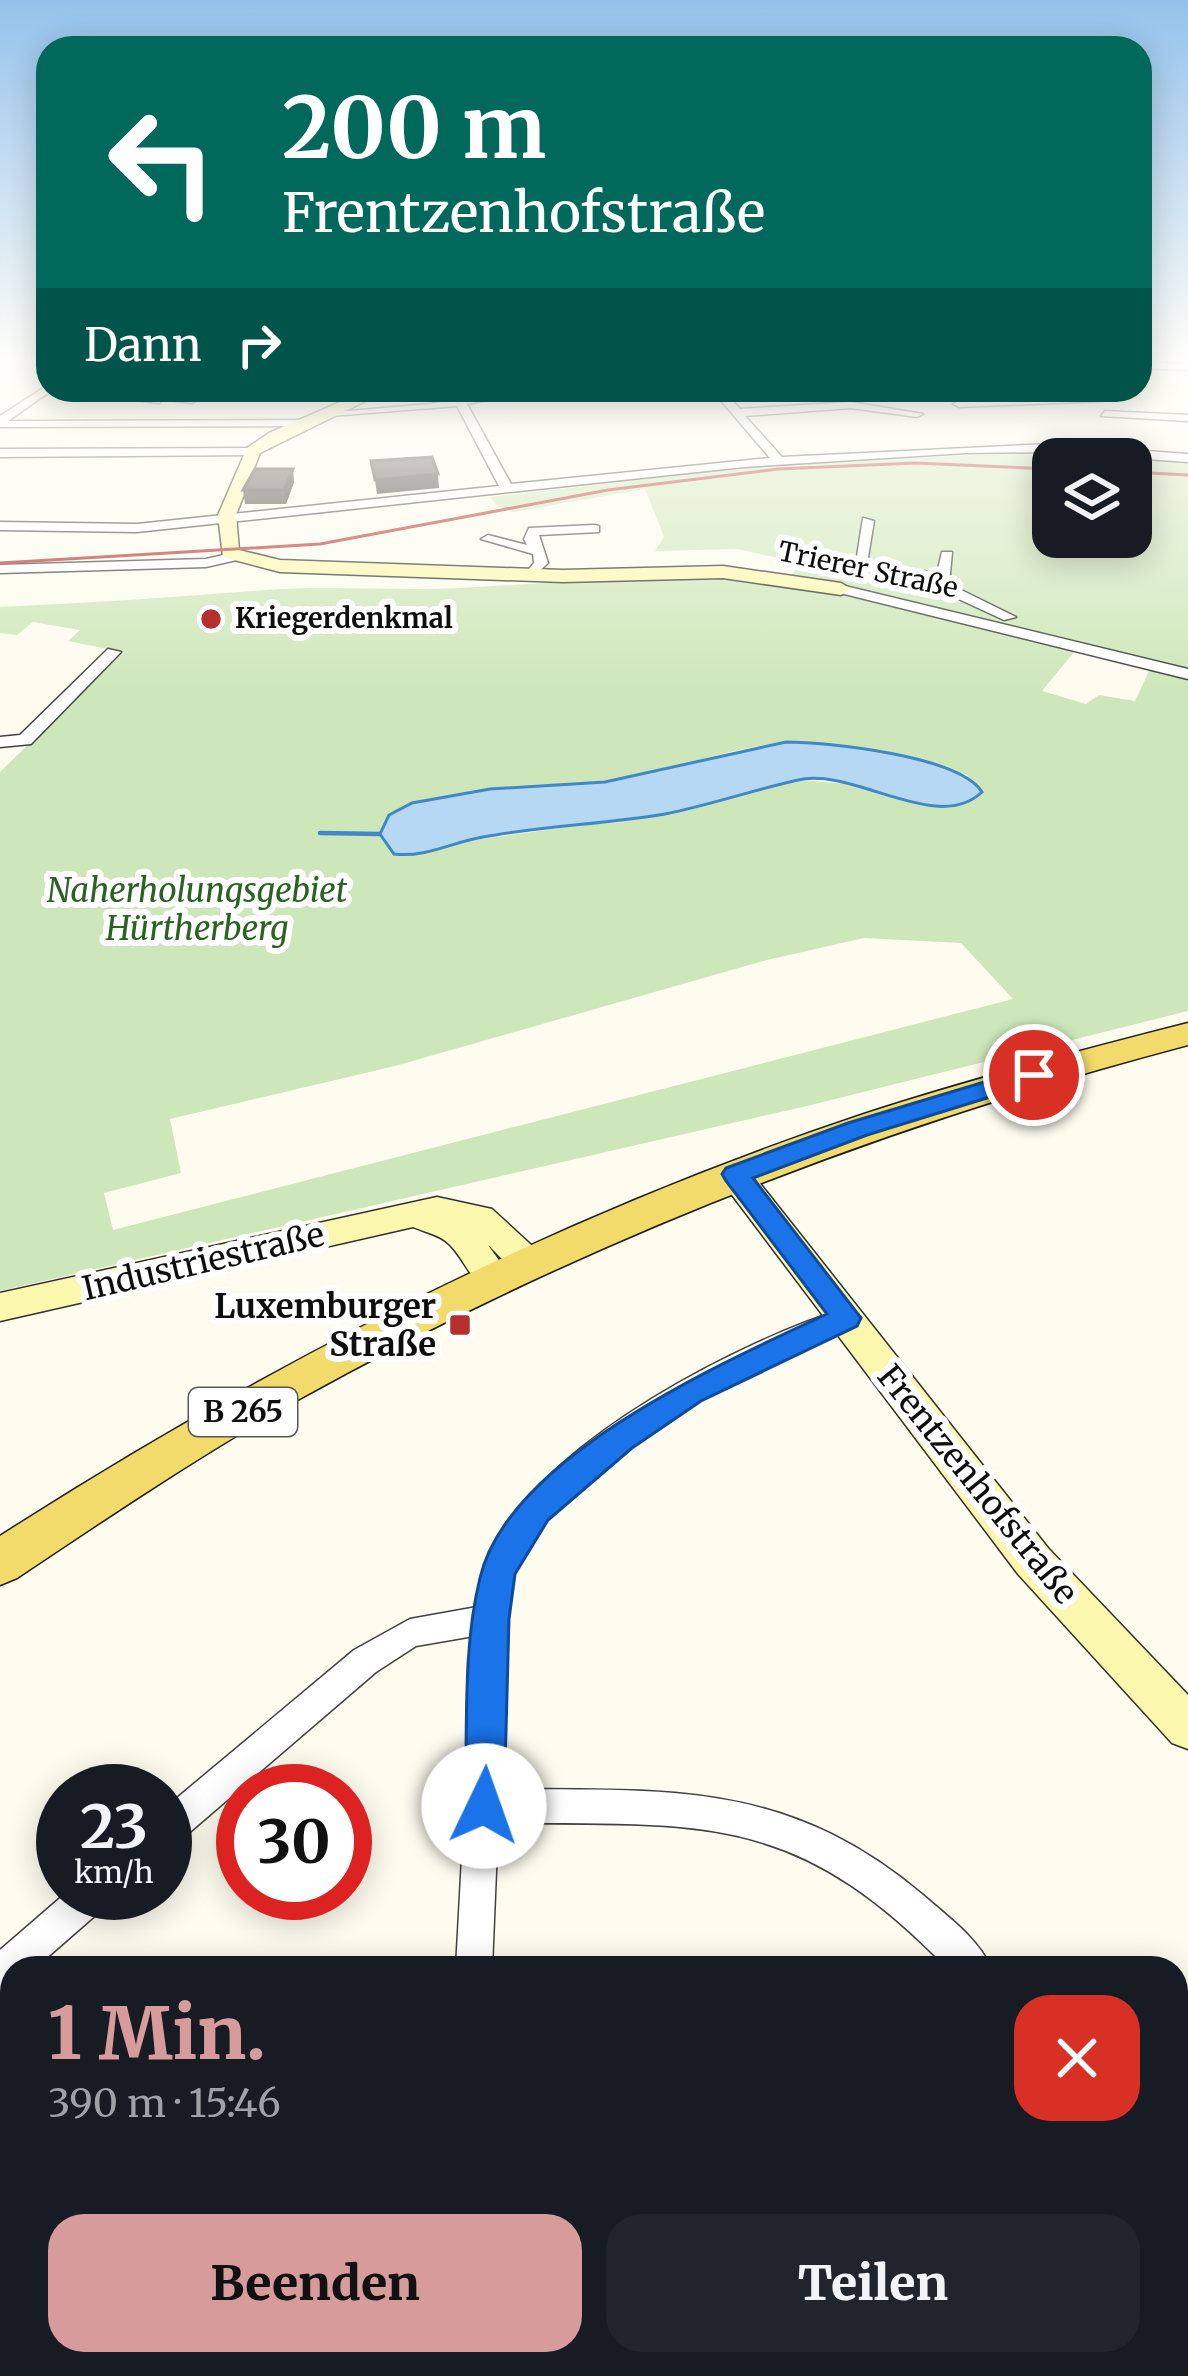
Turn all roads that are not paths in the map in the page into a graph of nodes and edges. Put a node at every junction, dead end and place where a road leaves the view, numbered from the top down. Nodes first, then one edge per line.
1 (246, 470) edge
2 (497, 470) edge
3 (689, 470) edge
4 (508, 490) junction
5 (227, 515) junction
6 (868, 521) dead end
7 (0, 526) edge
8 (594, 530) dead end
9 (488, 539) dead end
10 (535, 548) junction
11 (947, 555) dead end
12 (236, 556) junction
13 (0, 568) edge
14 (531, 575) junction
15 (941, 578) junction
16 (841, 589) joint
17 (1047, 638) junction
18 (113, 652) dead end
19 (1188, 674) edge
20 (0, 742) edge
21 (1188, 1034) edge
22 (735, 1174) junction
23 (512, 1272) junction
24 (0, 1307) edge
25 (846, 1318) junction
26 (0, 1563) edge
27 (491, 1619) junction
28 (1188, 1727) edge
29 (484, 1806) junction
30 (192, 1808) edge
31 (62, 1920) edge
32 (21, 1956) edge
33 (475, 1956) edge
34 (961, 1956) edge

1 - 5 street
2 - 4 street
3 - 4 street
4 - 5 street
5 - 7 street
5 - 12 street
6 - 15 street
8 - 10 street
9 - 10 street
10 - 14 street
11 - 15 street
12 - 13 street
12 - 14 street, Trierer Straße
14 - 16 street, Trierer Straße
15 - 17 street
16 - 17 street, Trierer Straße
17 - 19 street, Trierer Straße
18 - 20 street
21 - 22 main road, B 265
22 - 23 main road, B 265
22 - 25 street, Frentzenhofstraße
23 - 24 street, Industriestraße
23 - 26 main road, B 265
25 - 27 street
25 - 28 street, Frentzenhofstraße
27 - 29 street
27 - 30 street
29 - 33 street
29 - 34 street
31 - 32 street

